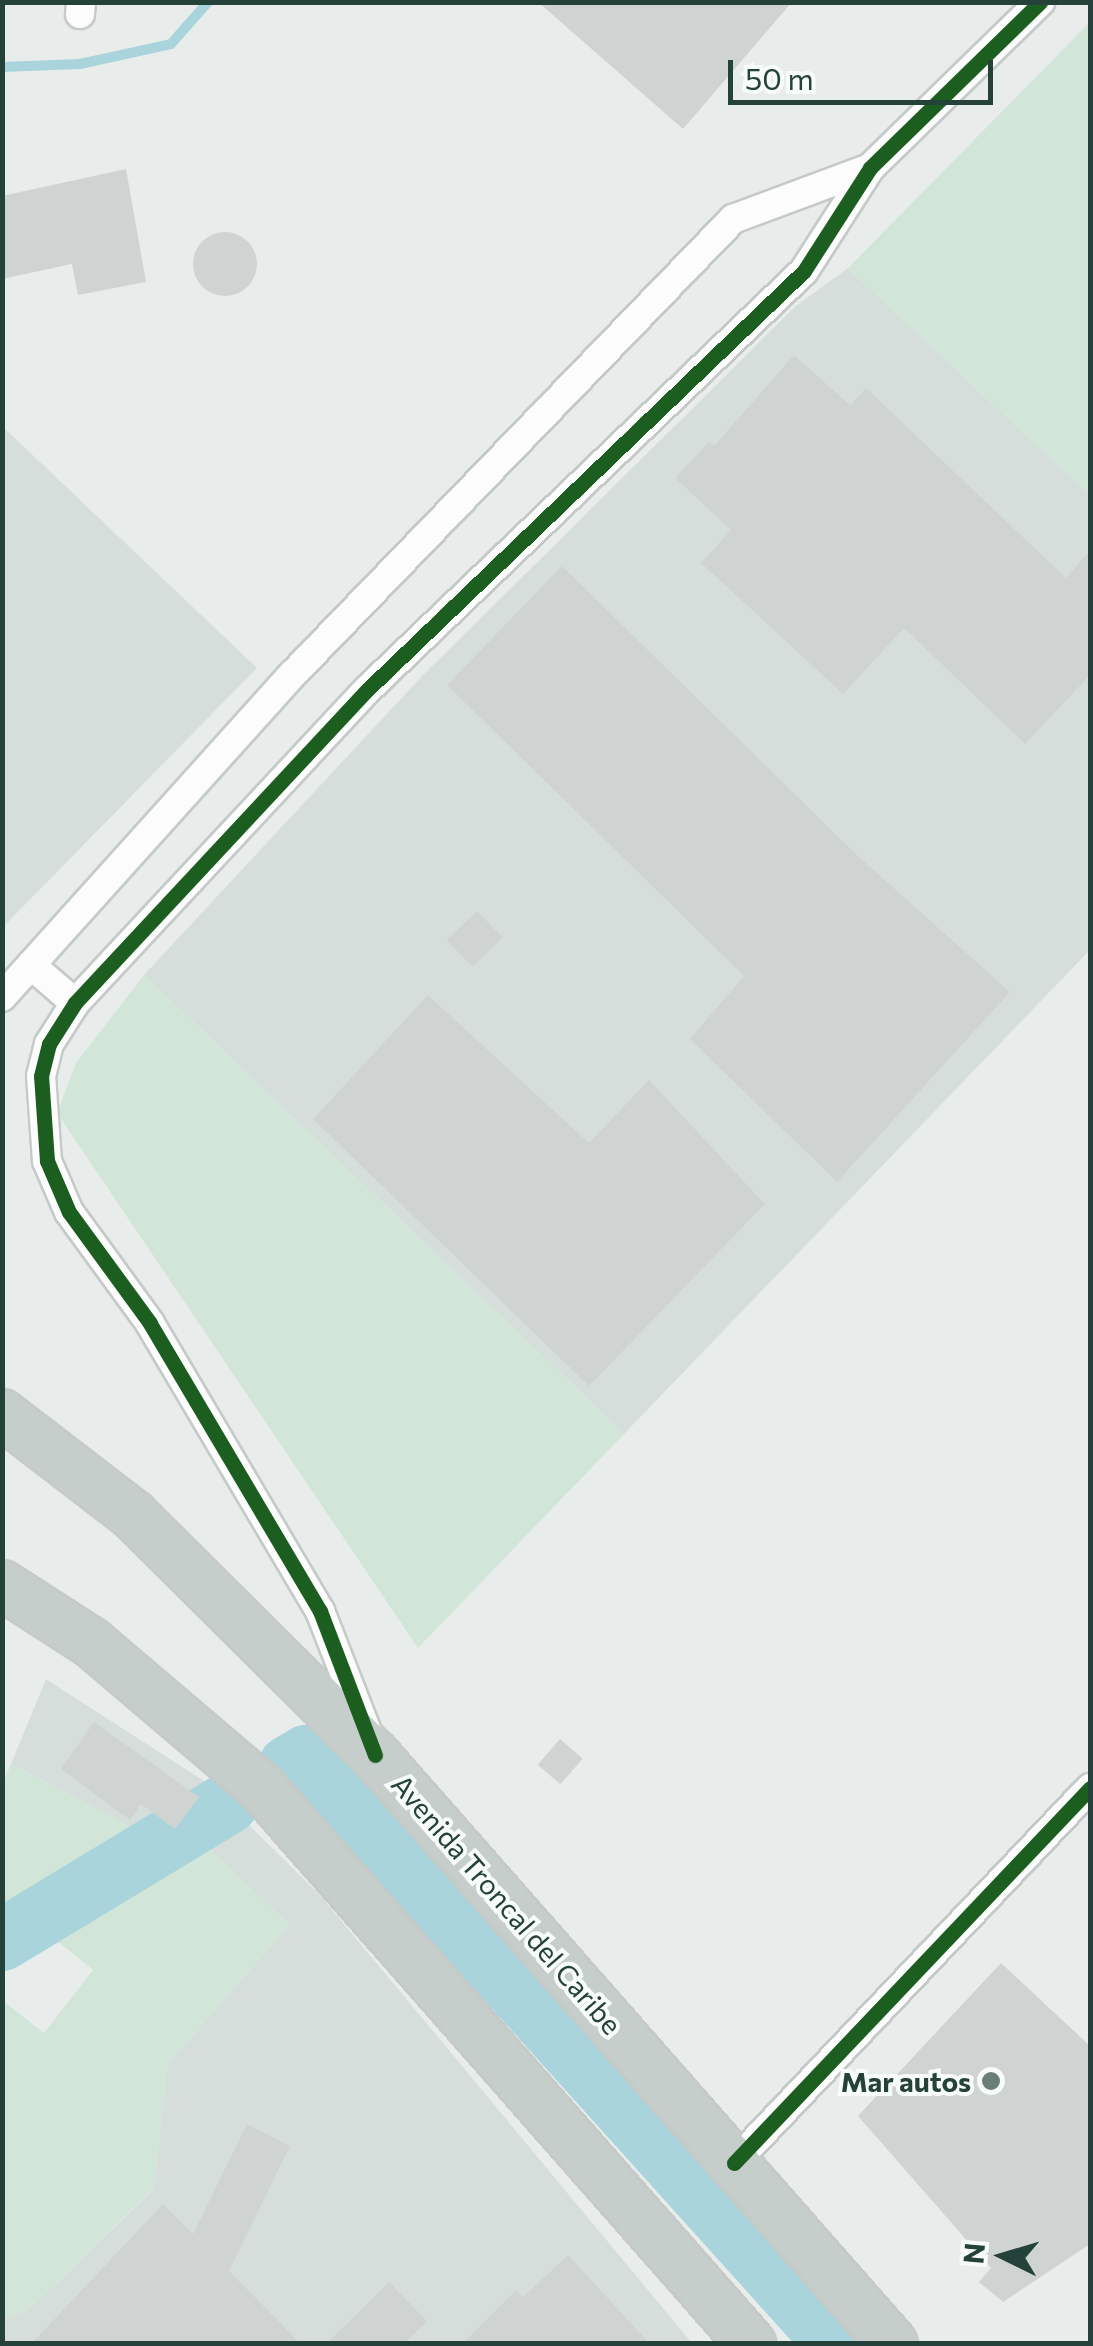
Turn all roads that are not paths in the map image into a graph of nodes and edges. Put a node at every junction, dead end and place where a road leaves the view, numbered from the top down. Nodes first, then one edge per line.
1 (1040, 2) edge
2 (870, 168) junction
3 (31, 965) junction
4 (2, 996) edge
5 (75, 1003) junction
6 (2, 1414) edge
7 (2, 1585) edge
8 (376, 1754) junction
9 (1090, 1788) edge
10 (734, 2163) junction
11 (752, 2344) edge
12 (893, 2344) edge

1 - 2 street
2 - 3 street
2 - 5 street
3 - 4 street
3 - 5 street
5 - 8 street
6 - 8 highway, Avenida Troncal del Caribe
7 - 11 highway
8 - 10 highway, Avenida Troncal del Caribe
9 - 10 street
10 - 12 highway, Avenida Troncal del Caribe

